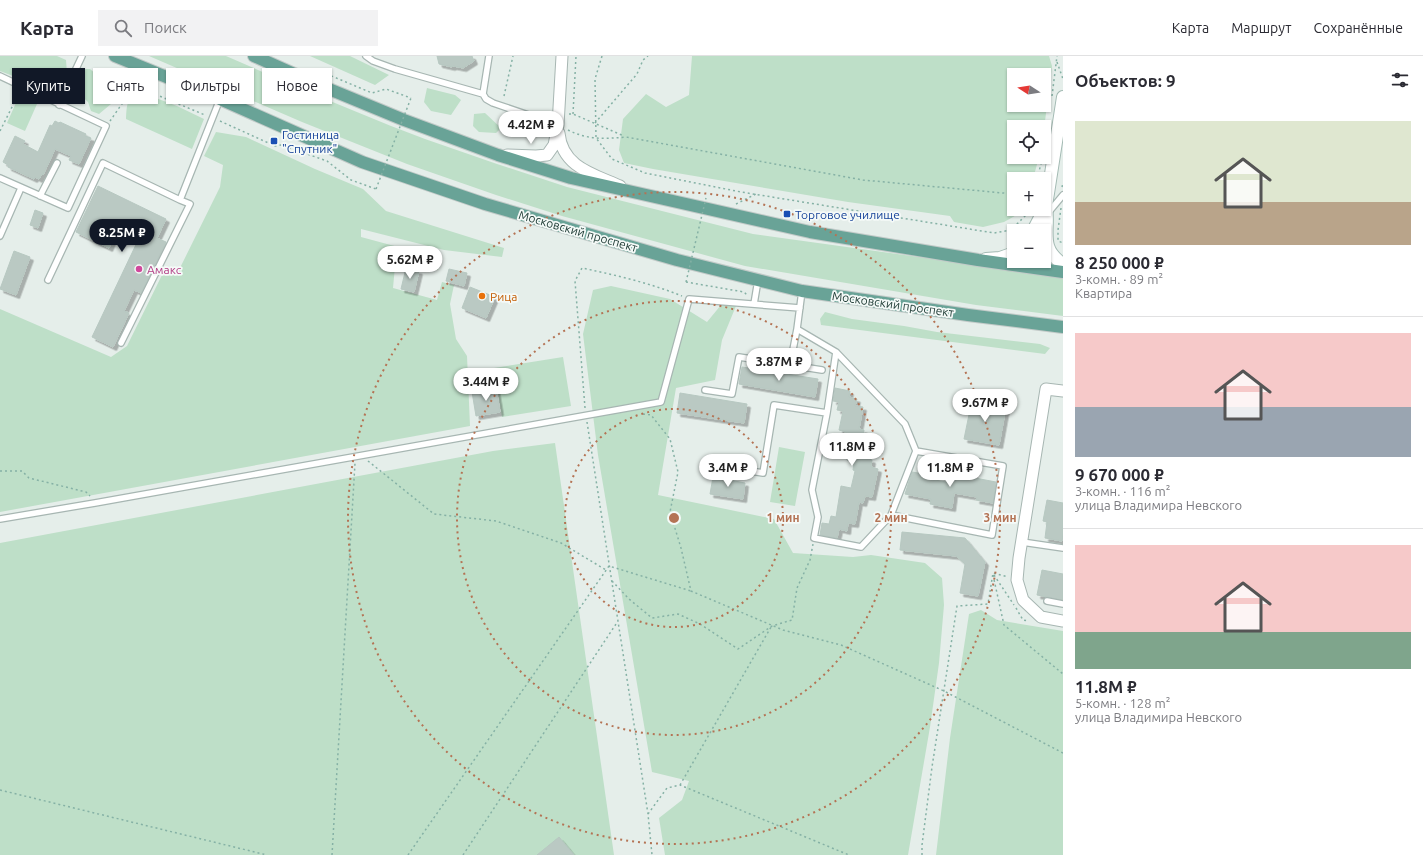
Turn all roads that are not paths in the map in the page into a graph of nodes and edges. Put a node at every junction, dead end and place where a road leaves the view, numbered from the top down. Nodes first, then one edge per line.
1 (82, 56) edge
2 (115, 56) edge
3 (254, 56) edge
4 (366, 56) edge
5 (489, 56) edge
6 (563, 57) edge
7 (76, 68) edge
8 (0, 76) edge
9 (166, 77) edge
10 (12, 81) edge
11 (483, 94) junction
12 (1063, 97) edge
13 (59, 104) edge
14 (218, 104) edge
15 (231, 104) edge
16 (558, 120) junction
17 (498, 155) junction
18 (57, 163) dead end
19 (0, 178) edge
20 (1051, 182) edge
21 (21, 188) junction
22 (637, 193) junction
23 (1063, 194) edge
24 (40, 196) junction
25 (180, 200) junction
26 (1051, 206) edge
27 (1047, 216) edge
28 (0, 236) edge
29 (1007, 256) edge
30 (978, 260) junction
31 (1063, 264) edge
32 (1063, 272) edge
33 (48, 280) dead end
34 (758, 280) junction
35 (802, 291) junction
36 (754, 304) junction
37 (800, 308) junction
38 (1063, 327) edge
39 (797, 329) junction
40 (121, 343) dead end
41 (836, 352) junction
42 (790, 365) junction
43 (822, 370) dead end
44 (705, 390) dead end
45 (1063, 391) edge
46 (827, 413) junction
47 (916, 451) junction
48 (720, 466) dead end
49 (891, 515) junction
50 (0, 519) edge
51 (1022, 542) junction
52 (1063, 548) edge
53 (1047, 601) dead end
54 (1063, 604) edge
55 (1063, 621) edge

1 - 7 lane
2 - 9 main road, Московский проспект
3 - 17 main road
4 - 11 lane
5 - 11 lane
6 - 16 street
8 - 10 lane
11 - 16 lane
12 - 20 main road
13 - 24 lane
14 - 25 lane
15 - 34 main road, Московский проспект
16 - 17 street
16 - 22 street
17 - 22 main road
18 - 24 lane
19 - 21 lane
21 - 24 lane
21 - 28 lane
22 - 30 main road
23 - 26 lane
25 - 33 lane
25 - 40 lane
27 - 31 main road
29 - 30 main road
30 - 32 main road
34 - 35 main road, Московский проспект
34 - 36 lane
35 - 37 lane
35 - 38 main road, Московский проспект
36 - 37 lane
36 - 50 lane
37 - 39 lane
39 - 41 lane
39 - 42 lane
41 - 46 lane
41 - 47 lane
42 - 43 lane
42 - 44 lane
45 - 51 street
46 - 48 lane
46 - 49 lane
47 - 49 lane
47 - 49 lane
51 - 52 lane
51 - 55 street
53 - 54 lane

